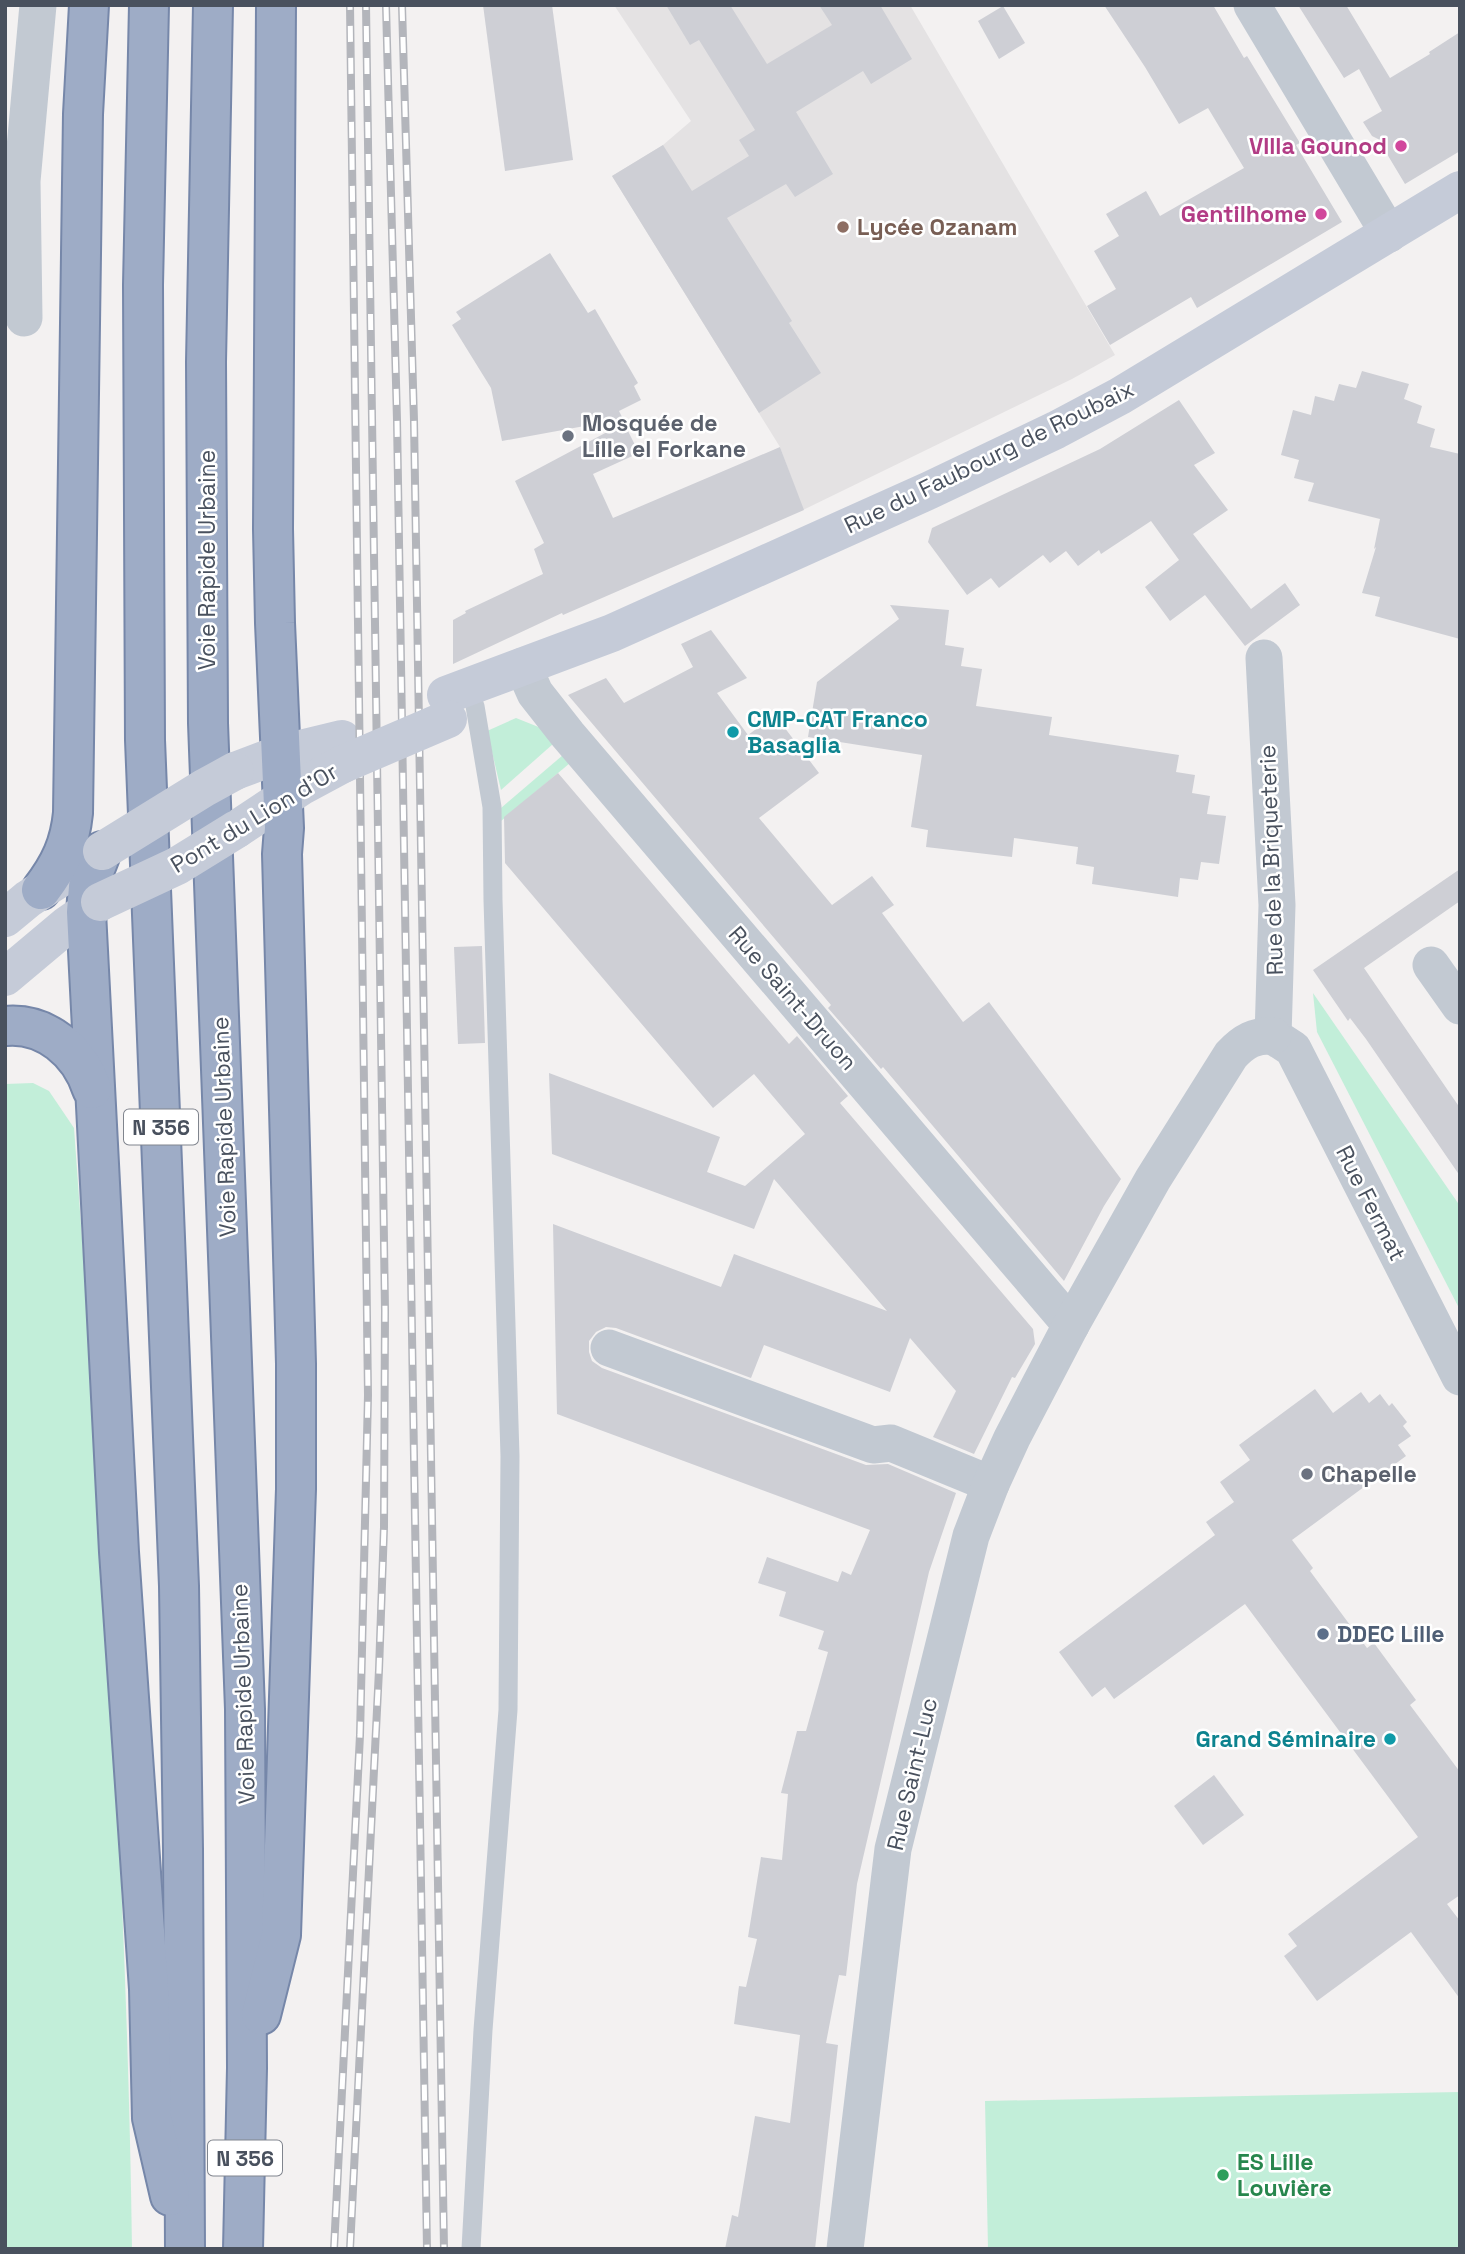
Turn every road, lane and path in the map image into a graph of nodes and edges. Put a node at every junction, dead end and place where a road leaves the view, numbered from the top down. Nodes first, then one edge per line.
1 (38, 5) edge
2 (89, 5) edge
3 (149, 5) edge
4 (213, 5) edge
5 (276, 5) edge
6 (1252, 5) edge
7 (14, 152) edge
8 (1460, 190) edge
9 (1389, 233) junction
10 (24, 318) dead end
11 (1264, 658) dead end
12 (526, 672) junction
13 (456, 707) junction
14 (343, 752) junction
15 (280, 754) junction
16 (282, 801) junction
17 (232, 821) junction
18 (88, 876) junction
19 (17, 902) edge
20 (5, 949) edge
21 (1431, 965) dead end
22 (5, 977) edge
23 (1460, 1006) edge
24 (5, 1026) edge
25 (1273, 1036) junction
26 (93, 1093) junction
27 (1071, 1325) junction
28 (609, 1348) dead end
29 (1460, 1377) edge
30 (977, 1479) junction
31 (247, 2068) junction
32 (184, 2249) edge
33 (243, 2249) edge
34 (471, 2249) edge
35 (845, 2249) edge

1 - 7 street
2 - 18 highway
3 - 32 highway, N 356
4 - 31 highway, Voie Rapide Urbaine / N 356
5 - 15 highway
6 - 9 street
7 - 10 street
8 - 9 main road, Rue du Faubourg de Roubaix
9 - 12 main road, Rue du Faubourg de Roubaix
11 - 25 street, Rue de la Briqueterie
12 - 13 main road, Rue du Faubourg de Roubaix
12 - 27 street, Rue Saint-Druon
13 - 14 main road, Pont du Lion d'Or
13 - 34 lane
14 - 15 main road, Pont du Lion d'Or
14 - 16 main road, Pont du Lion d'Or
15 - 16 highway
15 - 17 main road, Pont du Lion d'Or
15 - 18 main road, Pont du Lion d'Or, bridge
16 - 17 main road, Pont du Lion d'Or
16 - 31 highway
17 - 18 main road, Pont du Lion d'Or, bridge
18 - 19 highway
18 - 22 main road
18 - 26 highway
19 - 20 main road
21 - 23 street
24 - 26 highway
25 - 27 street
25 - 29 street, Rue Fermat
26 - 32 highway
27 - 30 street, Rue Saint-Luc
28 - 30 street
30 - 35 street, Rue Saint-Luc
31 - 33 highway, Voie Rapide Urbaine / N 356

